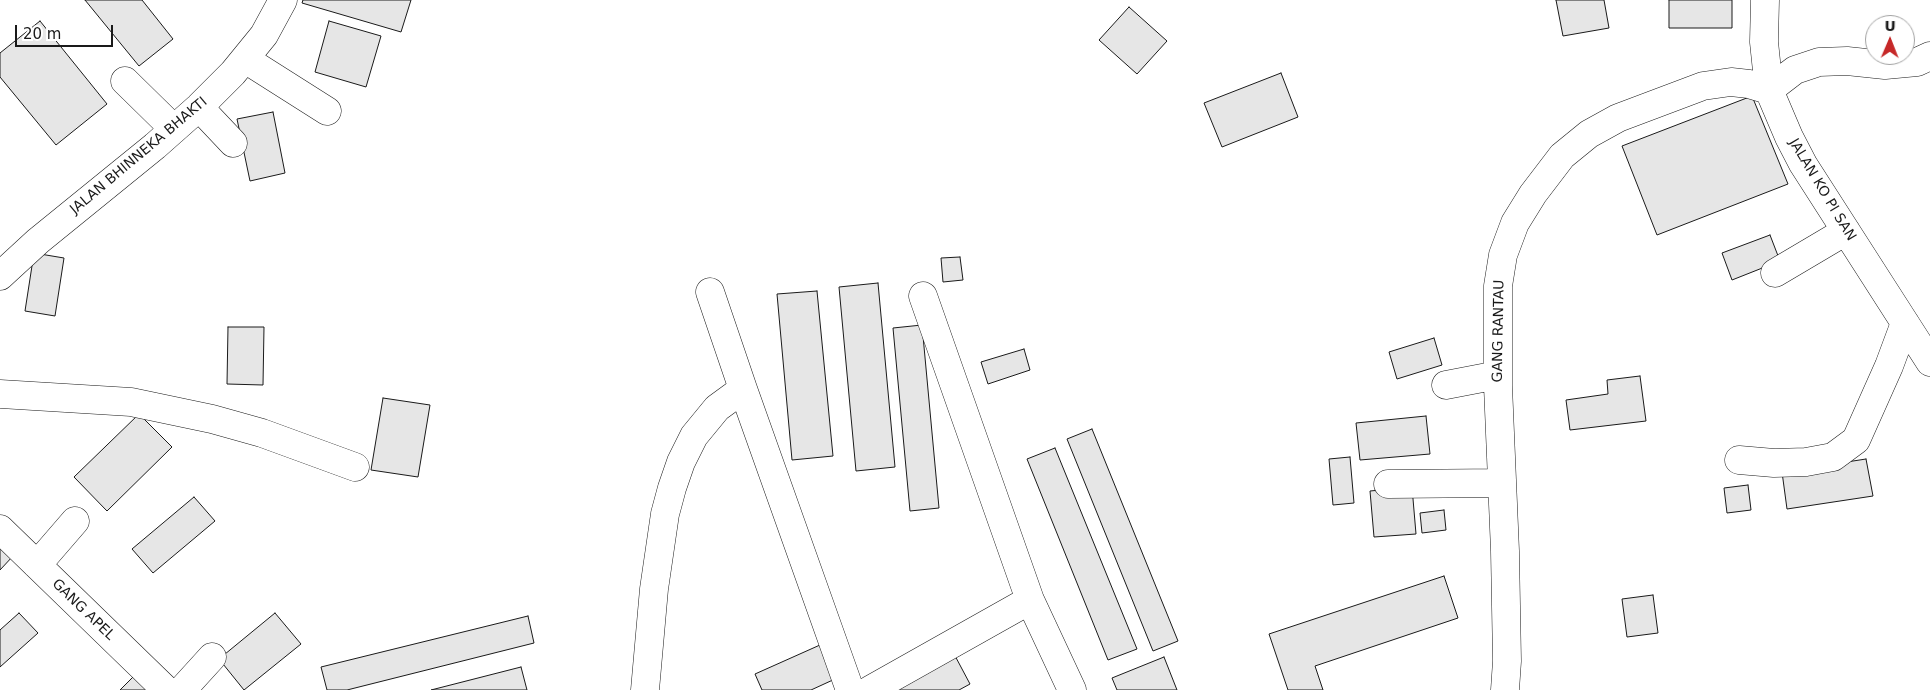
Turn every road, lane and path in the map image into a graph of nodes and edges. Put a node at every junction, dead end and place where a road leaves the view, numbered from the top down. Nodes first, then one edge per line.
1 (283, 0) edge
2 (1766, 0) edge
3 (1930, 56) edge
4 (245, 59) junction
5 (125, 81) dead end
6 (1769, 90) junction
7 (199, 107) junction
8 (327, 111) dead end
9 (174, 129) junction
10 (233, 143) dead end
11 (1846, 231) junction
12 (1775, 273) dead end
13 (0, 276) edge
14 (710, 292) dead end
15 (923, 296) dead end
16 (1905, 323) junction
17 (1930, 362) edge
18 (1498, 375) junction
19 (1446, 384) dead end
20 (743, 389) junction
21 (0, 394) edge
22 (1738, 460) dead end
23 (355, 467) dead end
24 (1502, 483) junction
25 (1388, 484) dead end
26 (75, 521) dead end
27 (0, 529) edge
28 (37, 565) junction
29 (1030, 600) junction
30 (212, 657) dead end
31 (166, 690) edge
32 (182, 690) edge
33 (645, 690) edge
34 (850, 690) edge
35 (870, 690) edge
36 (1072, 690) edge
37 (1505, 690) edge

1 - 4 street, JALAN BHINNEKA BHAKTI
2 - 6 street, JALAN KO PI SAN
3 - 6 street
4 - 7 street, JALAN BHINNEKA BHAKTI
4 - 8 street
5 - 9 street
6 - 11 street, JALAN KO PI SAN
6 - 18 street, GANG RANTAU
7 - 9 street, JALAN BHINNEKA BHAKTI
7 - 10 street
9 - 13 street, JALAN BHINNEKA BHAKTI
11 - 12 street
11 - 16 street, JALAN KO PI SAN
14 - 20 street
15 - 29 street
16 - 17 street, JALAN KO PI SAN
16 - 22 street
18 - 19 street
18 - 24 street, GANG RANTAU
20 - 33 street
20 - 34 street
21 - 23 street
24 - 25 street
24 - 37 street, GANG RANTAU
26 - 28 street
27 - 28 street, GANG APEL
28 - 31 street, GANG APEL
29 - 35 street
29 - 36 street
30 - 32 street

